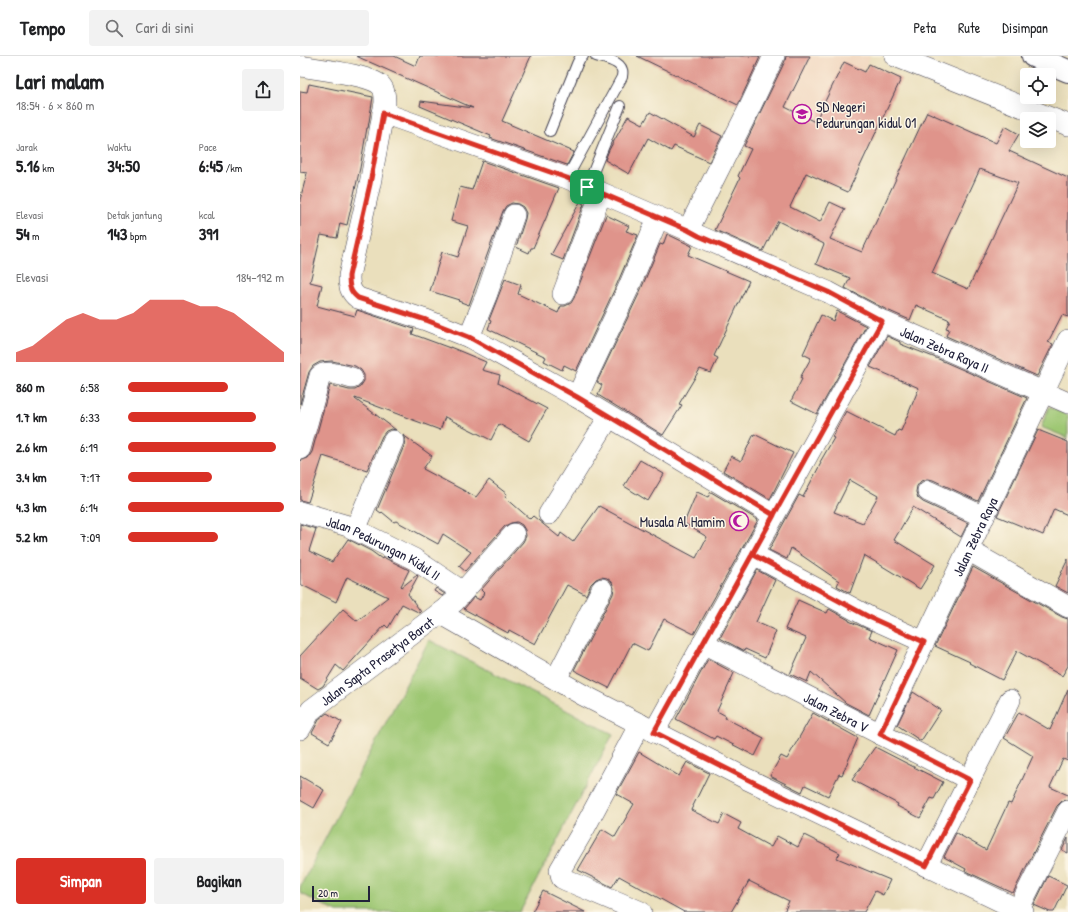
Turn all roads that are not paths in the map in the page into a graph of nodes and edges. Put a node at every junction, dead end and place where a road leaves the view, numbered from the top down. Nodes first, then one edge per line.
1 (583, 56) edge
2 (596, 56) edge
3 (774, 56) edge
4 (895, 56) edge
5 (1033, 56) edge
6 (303, 63) edge
7 (1068, 71) edge
8 (620, 106) dead end
9 (383, 113) junction
10 (1068, 125) edge
11 (550, 131) dead end
12 (567, 178) junction
13 (594, 190) junction
14 (514, 215) dead end
15 (658, 218) junction
16 (688, 230) junction
17 (563, 294) dead end
18 (882, 321) junction
19 (469, 337) junction
20 (1068, 340) edge
21 (352, 378) dead end
22 (1043, 393) junction
23 (577, 397) junction
24 (1068, 403) edge
25 (608, 416) junction
26 (393, 441) dead end
27 (300, 449) edge
28 (928, 491) dead end
29 (300, 512) edge
30 (549, 514) dead end
31 (774, 515) junction
32 (984, 517) junction
33 (355, 530) junction
34 (514, 534) dead end
35 (968, 550) junction
36 (752, 554) junction
37 (602, 589) dead end
38 (463, 592) junction
39 (1068, 608) edge
40 (440, 613) junction
41 (924, 642) junction
42 (703, 643) junction
43 (556, 679) junction
44 (1010, 700) dead end
45 (305, 708) edge
46 (647, 728) junction
47 (300, 729) edge
48 (880, 734) junction
49 (970, 780) junction
50 (1068, 811) edge
51 (926, 866) junction
52 (1021, 911) edge
53 (640, 912) edge

1 - 11 lane
2 - 12 lane
3 - 16 street
4 - 10 street
5 - 7 main road
6 - 9 street
8 - 13 lane
9 - 12 street, Jalan Zebra Raya II
9 - 19 street
12 - 13 street, Jalan Zebra Raya II
13 - 15 street, Jalan Zebra Raya II
13 - 17 street
14 - 19 street
15 - 16 street, Jalan Zebra Raya II
15 - 23 street
16 - 18 street, Jalan Zebra Raya II
18 - 22 street, Jalan Zebra Raya II
18 - 31 street
19 - 23 street
20 - 22 street, Jalan Zebra Raya
21 - 27 street
22 - 24 street, Jalan Zebra Raya II
22 - 32 street, Jalan Zebra Raya
23 - 25 street
25 - 30 street
25 - 31 street
26 - 33 street
28 - 32 street
29 - 33 street, Jalan Pedurungan Kidul II
31 - 36 street
32 - 35 street, Jalan Zebra Raya
33 - 38 street, Jalan Pedurungan Kidul II
34 - 38 street, Jalan Sapta Prasetya Barat
35 - 39 street
35 - 41 street, Jalan Zebra Raya
36 - 41 street
36 - 42 street
37 - 43 street
38 - 40 street, Jalan Sapta Prasetya Barat
40 - 43 street
40 - 45 street, Jalan Sapta Prasetya Barat
41 - 48 street, Jalan Zebra Raya
42 - 46 street
42 - 48 street, Jalan Zebra V
43 - 46 street
44 - 49 street
45 - 47 street, Jalan Sapta Prasetya Barat
46 - 51 street
46 - 53 street
48 - 49 street, Jalan Zebra V
49 - 51 street
50 - 52 street
51 - 52 street

